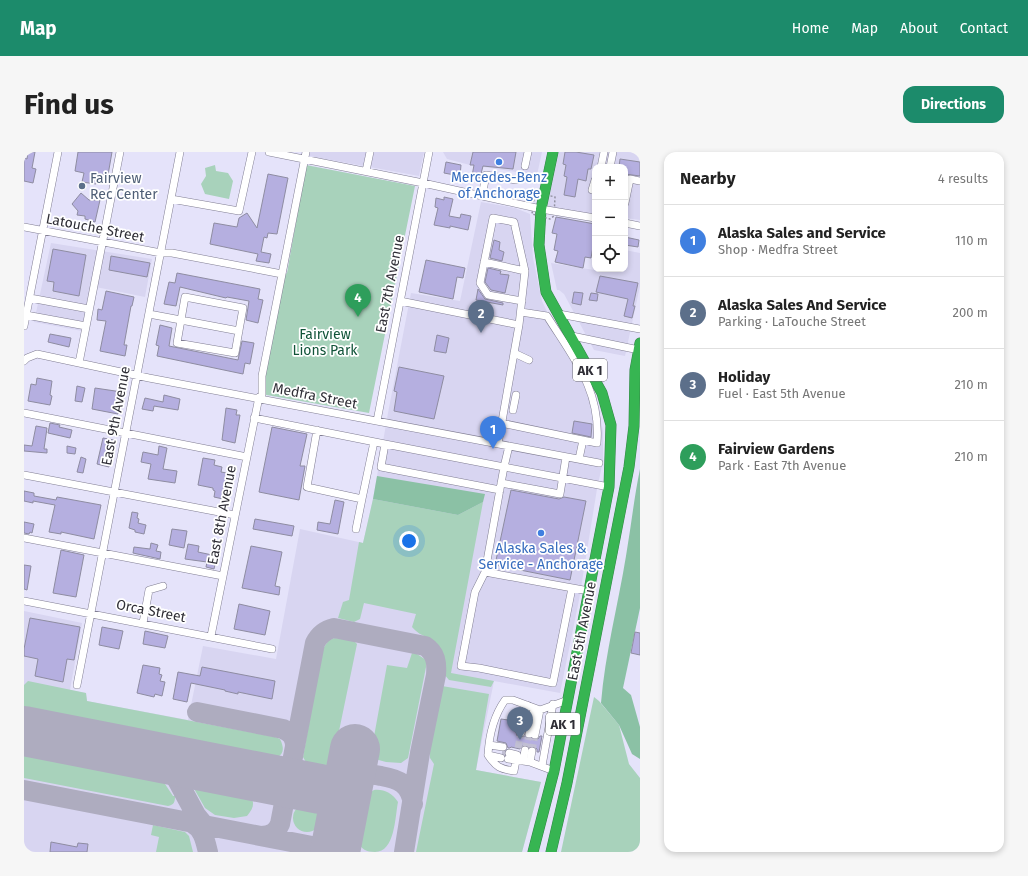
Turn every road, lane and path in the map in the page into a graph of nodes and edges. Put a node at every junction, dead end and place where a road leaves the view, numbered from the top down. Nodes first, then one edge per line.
1 (58, 152) edge
2 (120, 152) edge
3 (180, 152) edge
4 (252, 152) edge
5 (269, 152) edge
6 (370, 152) edge
7 (429, 152) edge
8 (528, 152) edge
9 (553, 152) edge
10 (604, 152) edge
11 (613, 152) edge
12 (305, 155) edge
13 (602, 164) edge
14 (611, 164) edge
15 (525, 166) dead end
16 (366, 171) junction
17 (516, 180) dead end
18 (640, 181) edge
19 (423, 183) junction
20 (482, 196) junction
21 (171, 199) junction
22 (626, 200) edge
23 (540, 209) junction
24 (592, 218) edge
25 (628, 224) edge
26 (640, 226) edge
27 (24, 227) edge
28 (43, 231) junction
29 (102, 242) junction
30 (160, 253) junction
31 (484, 262) junction
32 (525, 271) junction
33 (282, 274) junction
34 (30, 298) junction
35 (522, 300) junction
36 (400, 302) junction
37 (89, 309) junction
38 (521, 312) junction
39 (149, 314) junction
40 (559, 314) junction
41 (26, 315) junction
42 (180, 320) junction
43 (519, 325) junction
44 (24, 326) edge
45 (86, 326) junction
46 (640, 329) edge
47 (238, 331) junction
48 (572, 336) junction
49 (639, 346) edge
50 (514, 353) junction
51 (26, 359) edge
52 (529, 360) dead end
53 (79, 363) junction
54 (137, 375) junction
55 (516, 395) dead end
56 (258, 398) junction
57 (513, 410) dead end
58 (24, 413) edge
59 (254, 418) junction
60 (377, 421) junction
61 (501, 423) junction
62 (317, 430) junction
63 (126, 432) junction
64 (582, 440) junction
65 (374, 442) junction
66 (385, 444) junction
67 (498, 444) junction
68 (509, 446) junction
69 (247, 457) junction
70 (566, 457) junction
71 (579, 459) junction
72 (599, 463) dead end
73 (504, 467) junction
74 (24, 475) edge
75 (563, 478) junction
76 (500, 487) junction
77 (610, 487) junction
78 (114, 492) junction
79 (362, 499) junction
80 (235, 515) junction
81 (356, 529) dead end
82 (24, 538) edge
83 (102, 553) junction
84 (485, 572) junction
85 (223, 576) junction
86 (163, 586) dead end
87 (572, 588) junction
88 (589, 593) junction
89 (24, 601) edge
90 (91, 613) junction
91 (143, 623) junction
92 (211, 636) junction
93 (272, 649) dead end
94 (77, 685) dead end
95 (568, 700) junction
96 (553, 704) junction
97 (534, 708) junction
98 (488, 750) junction
99 (515, 754) junction
100 (542, 766) junction
101 (554, 771) junction
102 (533, 852) edge
103 (551, 852) edge

1 - 28 street
2 - 29 street
3 - 21 street, East 9th Avenue
4 - 21 street
5 - 12 street
6 - 16 street
7 - 19 street, East 7th Avenue
8 - 15 street
9 - 23 highway, AK 1
10 - 13 street
11 - 14 street
12 - 16 street
12 - 33 street
16 - 19 street
17 - 20 street
18 - 22 street
19 - 20 street
19 - 36 street, East 7th Avenue
20 - 23 street
21 - 30 street, East 9th Avenue
23 - 24 street
23 - 40 highway, AK 1
25 - 26 street
27 - 28 street, Latouche Street
28 - 29 street, Latouche Street
28 - 34 street
29 - 30 street, Latouche Street
29 - 37 street
30 - 33 street, Latouche Street
30 - 39 street, East 9th Avenue
31 - 32 street
31 - 32 street
31 - 35 street
32 - 35 street
33 - 56 street, East 8th Avenue
34 - 37 street
34 - 41 street
35 - 38 street
36 - 43 street
36 - 60 street, East 7th Avenue
37 - 45 street
38 - 43 street
38 - 64 street
39 - 42 street
39 - 54 street, East 9th Avenue
40 - 46 street
40 - 48 highway, AK 1
41 - 44 street
41 - 45 street
42 - 47 street
42 - 47 street
42 - 47 street
43 - 50 street
45 - 53 street
48 - 49 street
48 - 77 highway, AK 1
49 - 103 highway, East 5th Avenue / AK 1
50 - 52 street
50 - 61 street
51 - 53 street, Medfra Street
53 - 54 street, Medfra Street
54 - 56 street, Medfra Street
54 - 63 street, East 9th Avenue
55 - 57 street
56 - 59 street, East 8th Avenue
56 - 60 street, Medfra Street
58 - 63 street
59 - 62 street
59 - 69 street, East 8th Avenue
60 - 67 street, Medfra Street
61 - 64 street
61 - 67 street
62 - 65 street
62 - 79 street
63 - 69 street
63 - 78 street, East 9th Avenue
64 - 71 street
65 - 66 street
65 - 79 street
66 - 73 street
66 - 76 street
67 - 68 street, Medfra Street
68 - 70 street, Medfra Street
68 - 73 street
69 - 80 street, East 8th Avenue
70 - 71 street, Medfra Street
70 - 75 street
71 - 72 street, Medfra Street
73 - 75 street
73 - 76 street
74 - 78 street
75 - 76 street
75 - 77 street
76 - 84 street
77 - 88 highway, AK 1
78 - 80 street
78 - 83 street, East 9th Avenue
79 - 81 street
80 - 85 street, East 8th Avenue
82 - 83 street
83 - 85 street
83 - 90 street, East 9th Avenue
84 - 87 street
84 - 87 street
85 - 92 street, East 8th Avenue
86 - 91 street
87 - 88 street
88 - 95 highway, East 5th Avenue / AK 1
89 - 90 street, Orca Street
90 - 91 street, Orca Street
90 - 94 street, East 9th Avenue
91 - 92 street, Orca Street
92 - 93 street, Orca Street
95 - 96 street
95 - 101 highway, East 5th Avenue / AK 1
96 - 97 street
96 - 100 street
97 - 97 street
97 - 98 street
98 - 99 street
98 - 99 street
99 - 100 street
100 - 101 street
101 - 102 highway, East 5th Avenue / AK 1

